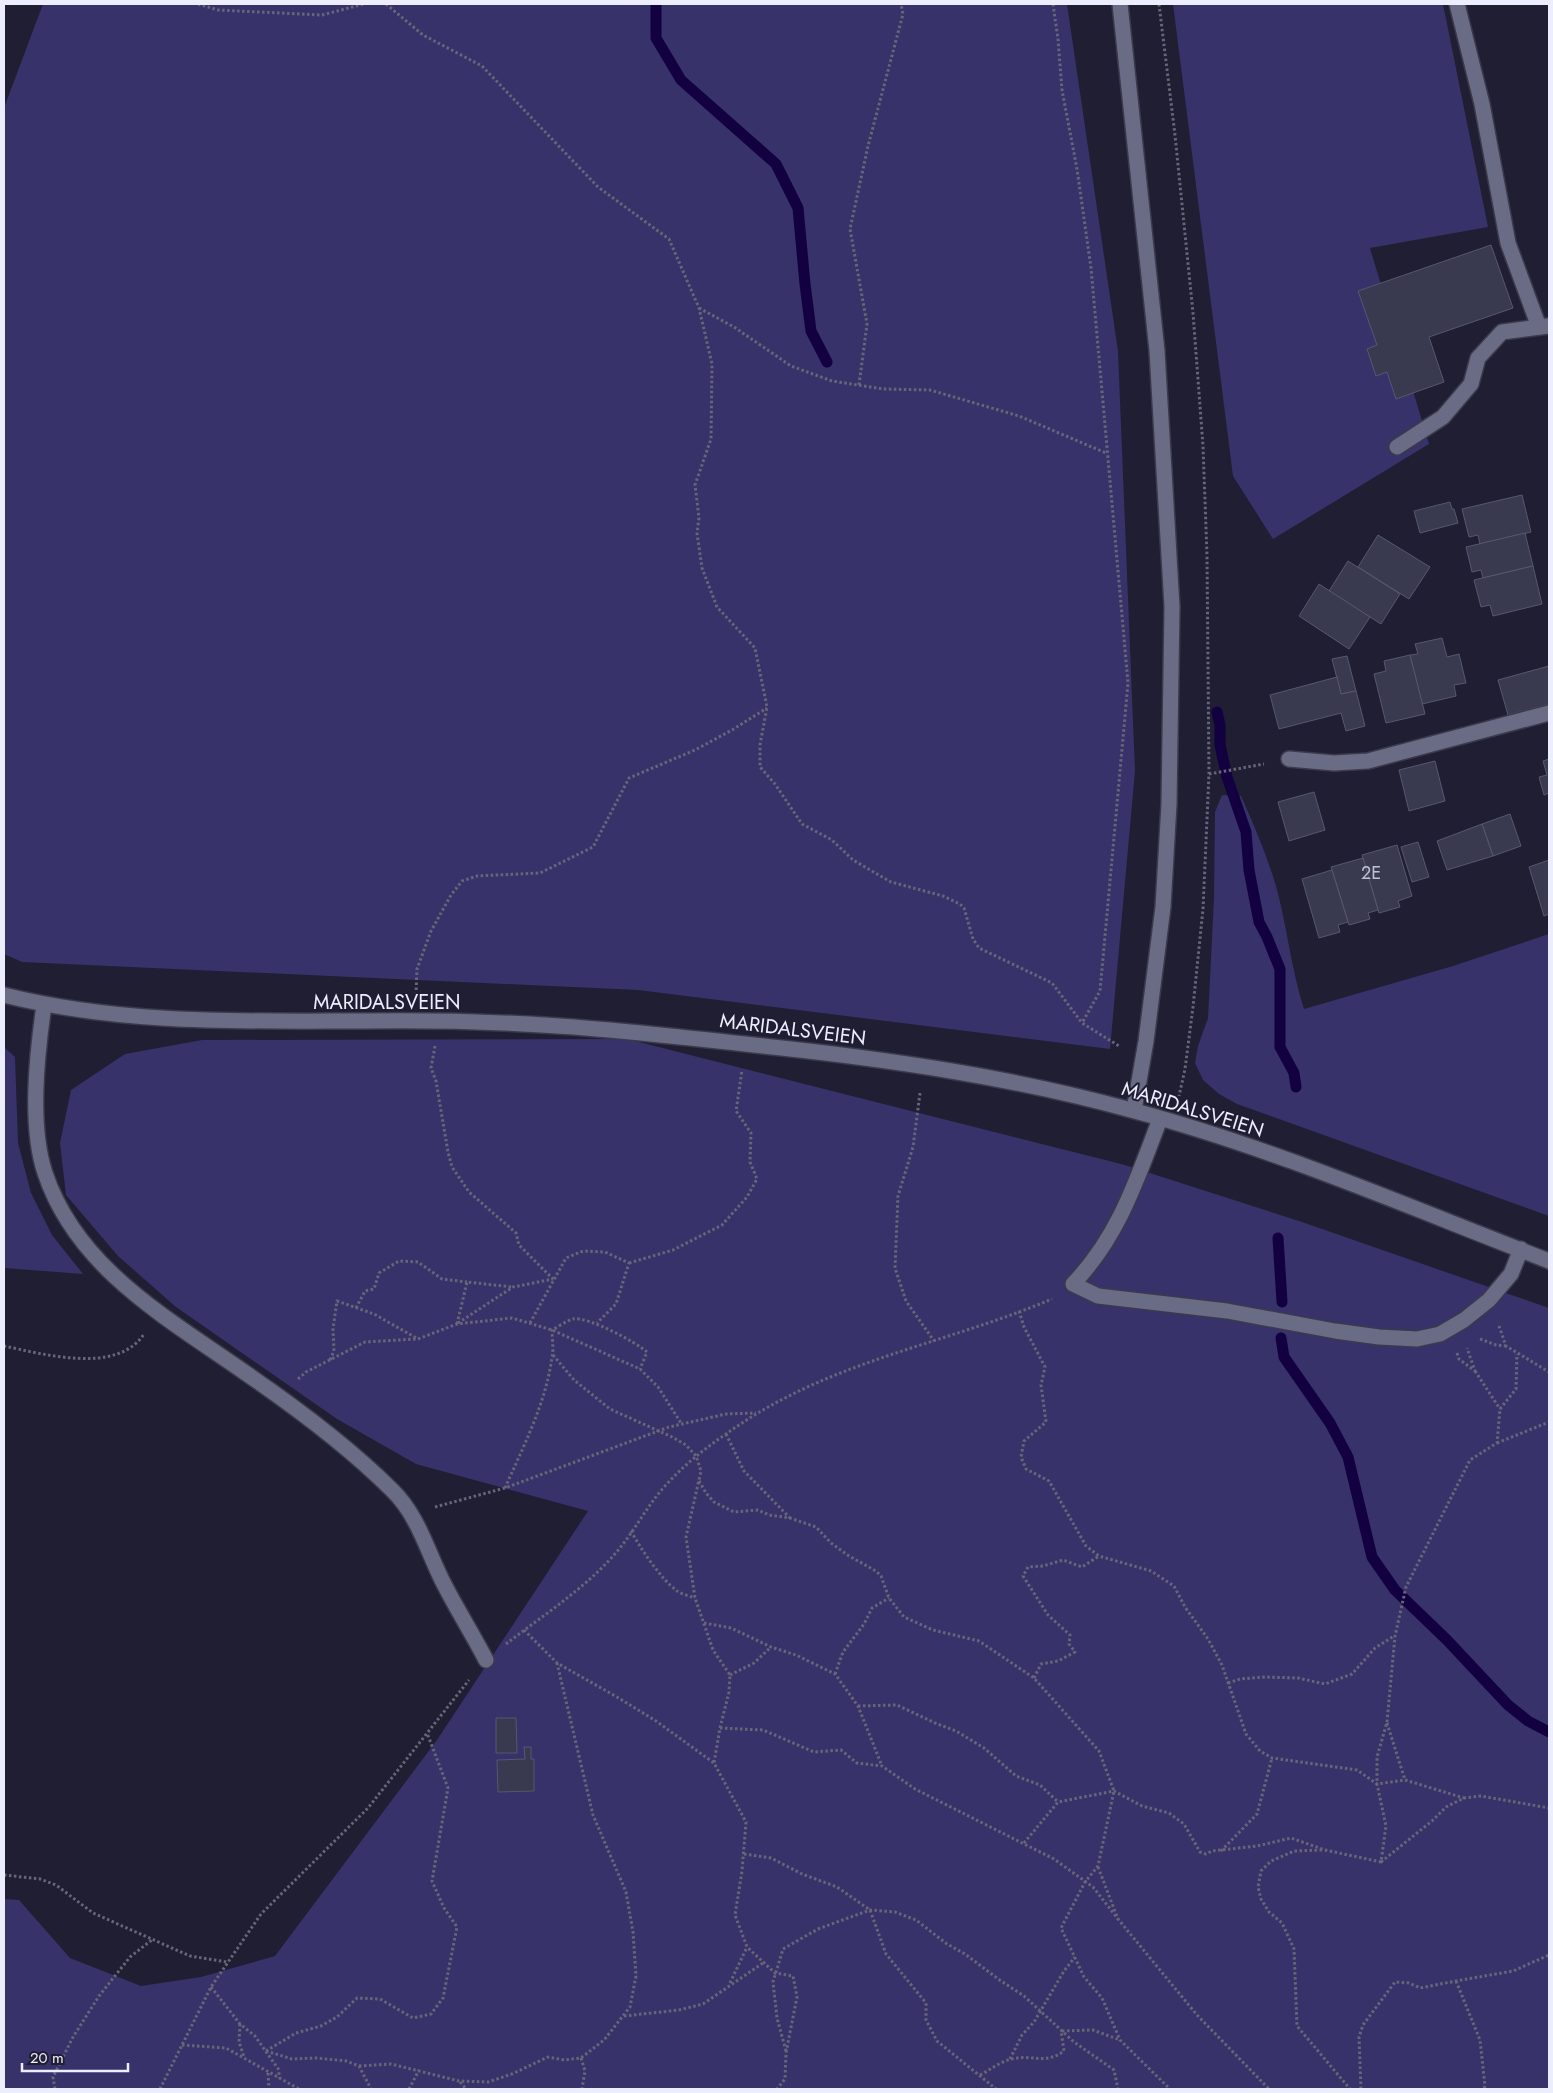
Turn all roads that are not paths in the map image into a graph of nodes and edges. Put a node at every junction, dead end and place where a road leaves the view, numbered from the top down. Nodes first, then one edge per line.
1 (1120, 4) edge
2 (1457, 4) edge
3 (1544, 326) edge
4 (1397, 447) dead end
5 (1549, 713) edge
6 (1289, 759) road end
7 (4, 995) edge
8 (44, 1005) junction
9 (1134, 1110) junction
10 (1160, 1119) junction
11 (1521, 1249) junction
12 (1549, 1261) edge
13 (486, 1660) road end

1 - 9 street
2 - 3 street
3 - 4 street
5 - 6 street
7 - 8 street, MARIDALSVEIEN
8 - 9 street, MARIDALSVEIEN
8 - 13 street
9 - 10 street, MARIDALSVEIEN
10 - 11 street, MARIDALSVEIEN
10 - 11 street
11 - 12 street, MARIDALSVEIEN

